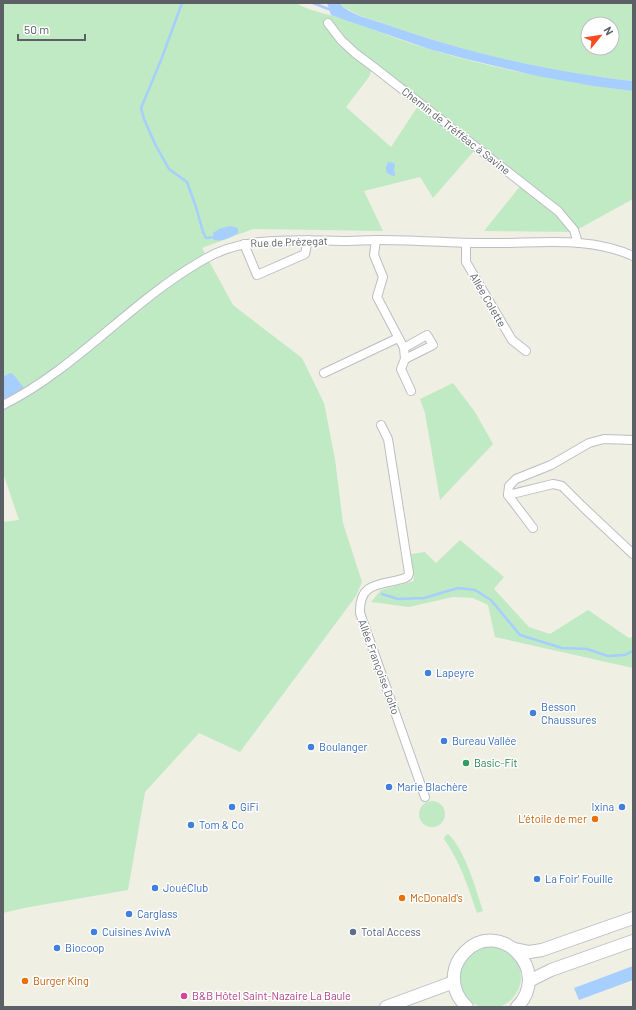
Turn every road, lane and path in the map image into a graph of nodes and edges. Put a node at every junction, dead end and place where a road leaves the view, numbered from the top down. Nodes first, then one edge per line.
1 (328, 23) dead end
2 (308, 240) junction
3 (376, 240) junction
4 (466, 243) junction
5 (578, 243) junction
6 (244, 244) junction
7 (633, 256) edge
8 (398, 338) junction
9 (404, 348) junction
10 (526, 351) dead end
11 (405, 359) junction
12 (324, 373) dead end
13 (411, 391) dead end
14 (3, 405) edge
15 (381, 425) dead end
16 (633, 440) edge
17 (508, 495) junction
18 (533, 528) dead end
19 (632, 552) edge
20 (425, 797) dead end
21 (633, 918) edge
22 (633, 941) edge
23 (515, 949) junction
24 (529, 981) junction
25 (454, 982) junction
26 (460, 1006) edge
27 (386, 1007) edge
28 (516, 1007) edge

1 - 5 street, Chemin de Tréfféac à Savine
2 - 3 street, Rue de Prézegat
2 - 6 street, Rue de Prézegat
2 - 6 street
3 - 4 street, Rue de Prézegat
3 - 8 street
4 - 5 street, Rue de Prézegat
4 - 10 street, Allée Colette
5 - 7 street, Rue de Prézegat
6 - 14 street, Rue de Prézegat
8 - 9 street
8 - 12 street
9 - 11 street
9 - 11 street
11 - 13 street
15 - 20 street, Allée Françoise Dolto
16 - 17 street
17 - 18 street
17 - 19 street
21 - 23 main road
22 - 24 main road
23 - 24 main road
23 - 25 main road
24 - 28 main road
25 - 26 main road
25 - 27 main road

